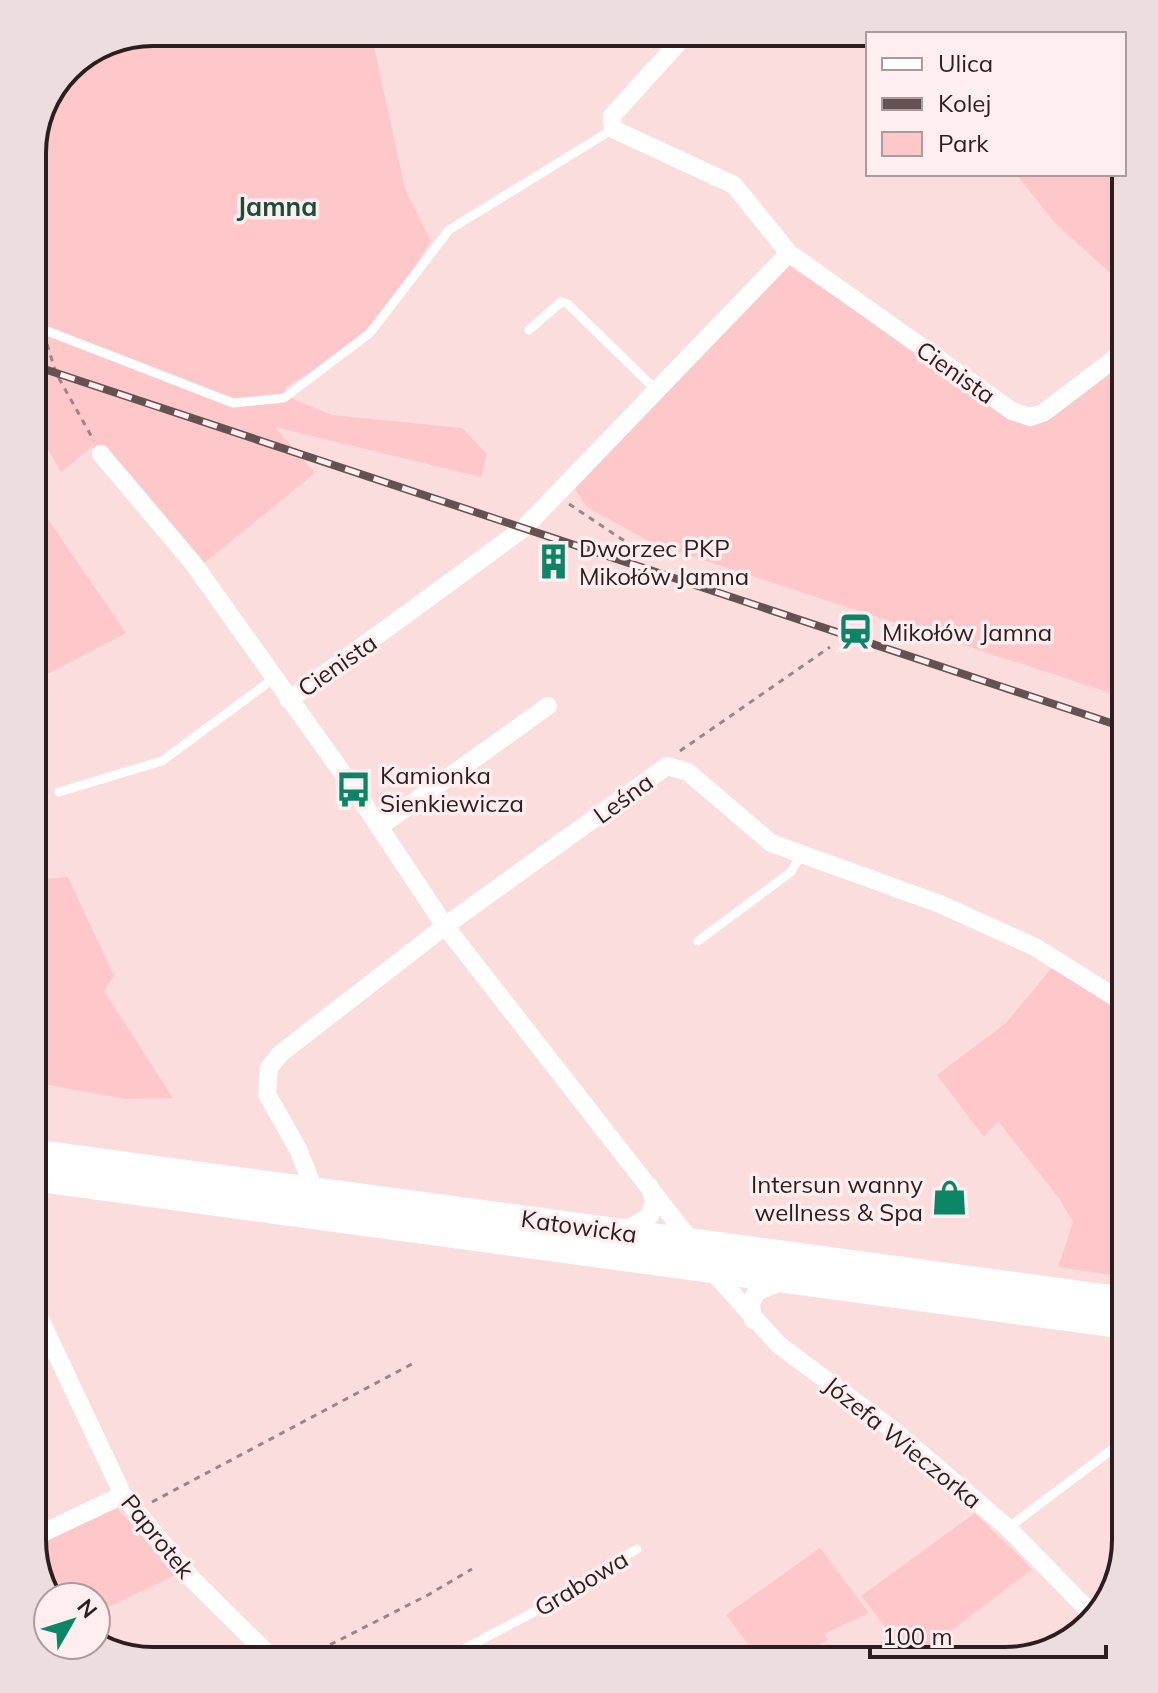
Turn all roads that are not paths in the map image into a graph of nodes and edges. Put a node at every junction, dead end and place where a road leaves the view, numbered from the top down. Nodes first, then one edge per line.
1 (675, 46) edge
2 (613, 129) junction
3 (789, 253) junction
4 (529, 330) dead end
5 (46, 331) edge
6 (1112, 361) edge
7 (657, 391) junction
8 (101, 454) road end
9 (273, 679) junction
10 (289, 700) junction
11 (548, 706) dead end
12 (59, 792) dead end
13 (379, 827) junction
14 (801, 855) junction
15 (445, 926) junction
16 (698, 941) dead end
17 (1112, 995) edge
18 (46, 1155) edge
19 (46, 1179) edge
20 (648, 1184) junction
21 (314, 1189) junction
22 (621, 1232) junction
23 (691, 1241) junction
24 (711, 1270) junction
25 (793, 1280) junction
26 (1112, 1299) edge
27 (753, 1320) junction
28 (1112, 1323) edge
29 (46, 1332) edge
30 (1112, 1450) edge
31 (123, 1495) junction
32 (1008, 1528) junction
33 (46, 1531) edge
34 (637, 1549) dead end
35 (1087, 1609) edge
36 (261, 1647) edge
37 (468, 1647) edge

1 - 2 street
2 - 3 street, Cienista
2 - 5 lane
3 - 6 street, Cienista
3 - 7 street, Cienista
4 - 7 lane
7 - 10 street, Cienista
8 - 9 street
9 - 10 street
9 - 12 lane
10 - 13 street, Cienista
11 - 13 street
13 - 15 street, Cienista
14 - 15 street, Leśna
14 - 16 lane
14 - 17 street, Leśna
15 - 20 street, Cienista
15 - 21 street, Leśna
18 - 21 main road, Katowicka
19 - 24 main road, Katowicka
20 - 22 street
20 - 23 street, Cienista
21 - 22 main road, Katowicka
22 - 23 main road, Katowicka
23 - 26 main road, Katowicka
24 - 25 main road, Katowicka
24 - 27 street, Józefa Wieczorka
25 - 27 street
25 - 28 main road, Katowicka
27 - 32 street, Józefa Wieczorka
29 - 31 street, Paprotek
30 - 32 lane
31 - 33 street
31 - 36 street, Paprotek
32 - 35 street, Józefa Wieczorka
34 - 37 lane, Grabowa

